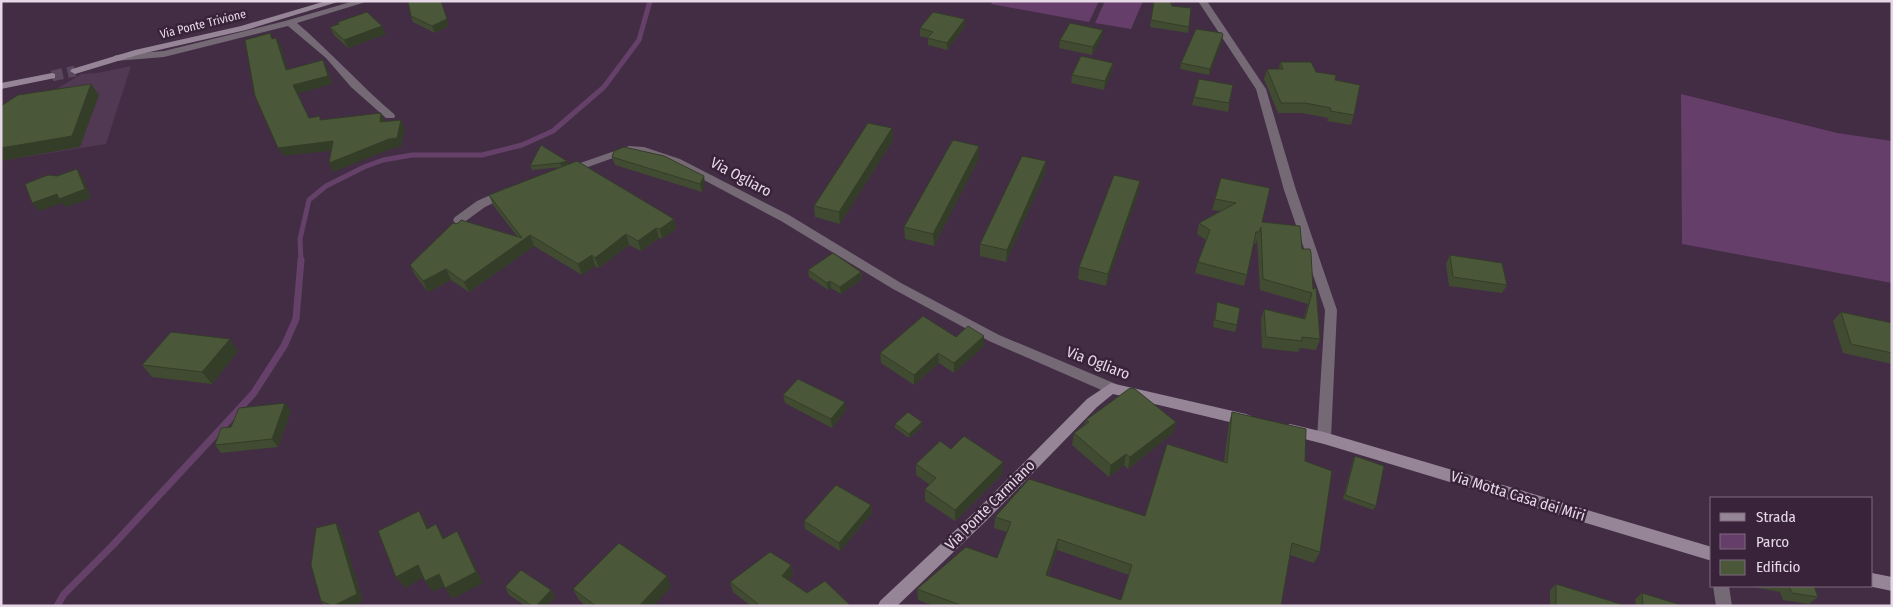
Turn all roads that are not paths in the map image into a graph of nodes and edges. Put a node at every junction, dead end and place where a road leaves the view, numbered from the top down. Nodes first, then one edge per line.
1 (337, 1) edge
2 (365, 1) edge
3 (1202, 1) edge
4 (288, 23) junction
5 (116, 58) junction
6 (75, 71) tunnel mouth
7 (52, 76) tunnel mouth
8 (1, 86) edge
9 (390, 116) dead end
10 (554, 177) edge
11 (517, 188) edge
12 (459, 220) edge
13 (1112, 388) junction
14 (1256, 422) edge
15 (1276, 426) edge
16 (1324, 438) junction
17 (1710, 553) edge
18 (1873, 580) edge
19 (1892, 584) edge
20 (1721, 587) edge
21 (886, 606) edge
22 (1724, 606) edge

1 - 5 street, Via Ponte Trivione
2 - 4 street
3 - 16 street
4 - 5 street
4 - 9 street
5 - 6 street, Via Ponte Trivione
7 - 8 street
10 - 13 street, Via Ogliaro
11 - 12 street
13 - 14 street, Via Ogliaro
13 - 21 street, Via Ponte Carmiano
15 - 16 street
16 - 17 street, Via Motta Casa dei Miri
18 - 19 street
20 - 22 street

